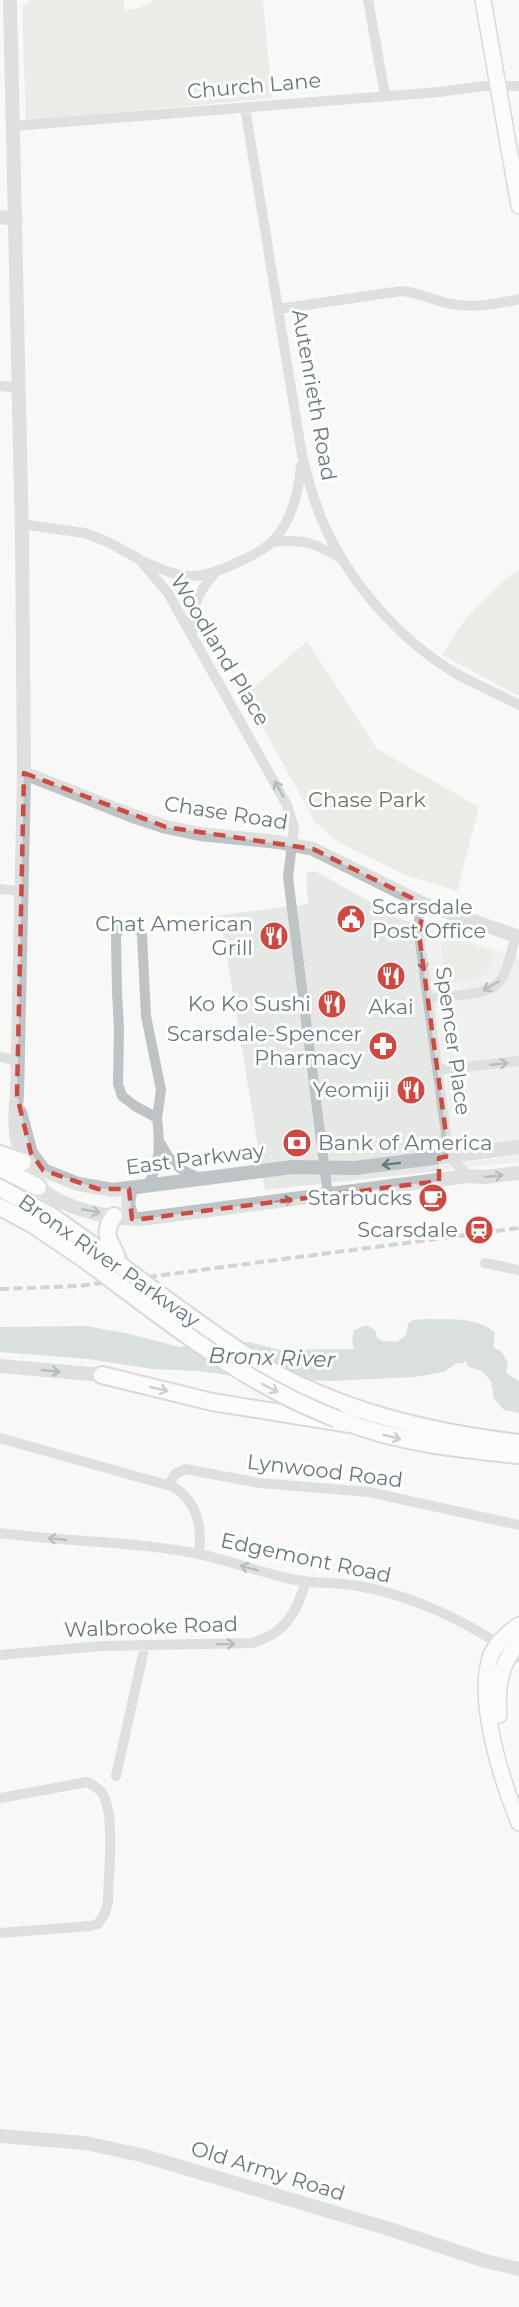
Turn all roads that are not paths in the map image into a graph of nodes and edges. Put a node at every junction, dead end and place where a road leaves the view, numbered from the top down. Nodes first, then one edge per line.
1 (10, 0) edge
2 (368, 0) edge
3 (483, 0) edge
4 (498, 86) junction
5 (519, 86) edge
6 (385, 95) junction
7 (245, 108) junction
8 (14, 126) junction
9 (519, 206) edge
10 (0, 217) edge
11 (16, 219) junction
12 (519, 299) edge
13 (278, 309) junction
14 (0, 386) edge
15 (18, 388) junction
16 (302, 455) junction
17 (21, 524) junction
18 (272, 542) junction
19 (139, 559) junction
20 (344, 560) junction
21 (214, 574) junction
22 (192, 634) junction
23 (519, 705) edge
24 (24, 773) junction
25 (293, 844) junction
26 (0, 889) edge
27 (21, 891) junction
28 (424, 904) junction
29 (517, 937) edge
30 (428, 998) junction
31 (0, 1057) edge
32 (18, 1061) junction
33 (519, 1061) edge
34 (438, 1070) junction
35 (17, 1096) junction
36 (157, 1118) junction
37 (160, 1141) junction
38 (519, 1147) edge
39 (0, 1154) edge
40 (449, 1156) junction
41 (434, 1158) junction
42 (23, 1162) junction
43 (324, 1167) junction
44 (0, 1168) edge
45 (43, 1170) junction
46 (519, 1173) edge
47 (468, 1176) junction
48 (202, 1179) junction
49 (439, 1180) junction
50 (147, 1186) junction
51 (38, 1187) junction
52 (0, 1188) edge
53 (125, 1189) junction
54 (328, 1196) junction
55 (0, 1207) edge
56 (114, 1216) junction
57 (132, 1219) junction
58 (115, 1259) junction
59 (485, 1263) dead end
60 (519, 1270) edge
61 (0, 1366) edge
62 (102, 1375) joint
63 (343, 1415) junction
64 (0, 1438) edge
65 (519, 1443) edge
66 (519, 1457) edge
67 (169, 1484) junction
68 (519, 1525) edge
69 (0, 1533) edge
70 (198, 1554) junction
71 (306, 1581) junction
72 (519, 1625) edge
73 (498, 1642) junction
74 (145, 1645) junction
75 (516, 1651) edge
76 (0, 1654) edge
77 (116, 1776) dead end
78 (519, 1796) edge
79 (0, 1798) edge
80 (519, 1823) edge
81 (0, 1933) edge
82 (0, 2136) edge
83 (519, 2269) edge

1 - 8 street
2 - 6 street
3 - 4 main road
4 - 5 street, Church Lane
4 - 6 street, Church Lane
4 - 9 main road
6 - 7 street, Church Lane
7 - 8 street, Church Lane
7 - 13 street, Autenrieth Road
8 - 11 street
10 - 11 street
11 - 15 street
12 - 13 street
13 - 16 street, Autenrieth Road
14 - 15 street
15 - 17 street
16 - 18 street
16 - 20 street, Autenrieth Road
17 - 19 street, Woodland Place
17 - 24 street
18 - 20 street
18 - 21 street
19 - 21 street
19 - 22 street, Woodland Place
20 - 23 street, Autenrieth Road
21 - 22 street
25 -> 22 street, Woodland Place
24 - 25 street, Chase Road
24 - 27 street
25 - 28 street, Chase Road
25 - 43 street, Woodland Place
26 - 27 street
27 - 32 street
28 - 29 street, Chase Road
28 -> 30 street, Spencer Place
29 -> 30 street
30 - 34 street, Spencer Place
31 - 32 street
32 - 35 street
34 -> 33 street
34 - 40 street, Spencer Place
35 - 42 street
35 - 45 street
36 - 36 street
36 - 37 street
37 - 48 street
37 - 50 street
38 - 40 street, East Parkway
39 - 42 highway
40 - 41 street, East Parkway
40 - 47 street
41 -> 43 street, East Parkway
41 - 49 street
42 - 45 street, East Parkway
42 - 51 street
43 - 48 street, East Parkway
43 - 54 street, Woodland Place
44 - 51 highway
45 - 53 street, East Parkway
47 -> 46 street
47 - 49 street
48 - 50 street, East Parkway
49 - 54 street
50 - 53 street, East Parkway
51 -> 56 street
52 - 58 highway, Bronx River Parkway
53 - 56 street
53 - 57 street
57 -> 54 street
55 -> 63 highway, Bronx River Parkway, bridge
56 - 57 street
56 - 58 highway
58 - 63 highway, Bronx River Parkway, bridge
59 - 60 street
61 -> 62 street
62 -> 63 highway
63 - 65 highway, Bronx River Parkway
63 -> 66 highway, Bronx River Parkway
64 - 67 street
67 - 68 street, Lynwood Road
67 - 70 street
70 -> 69 street, Edgemont Road
71 -> 70 street, Edgemont Road
71 - 73 street, Edgemont Road
74 -> 71 street, Walbrooke Road
72 - 73 main road
73 - 75 street, Edgemont Road
73 - 80 main road
74 - 76 street, Walbrooke Road
74 - 77 street
75 - 78 main road
79 - 81 street
82 - 83 street, Old Army Road

